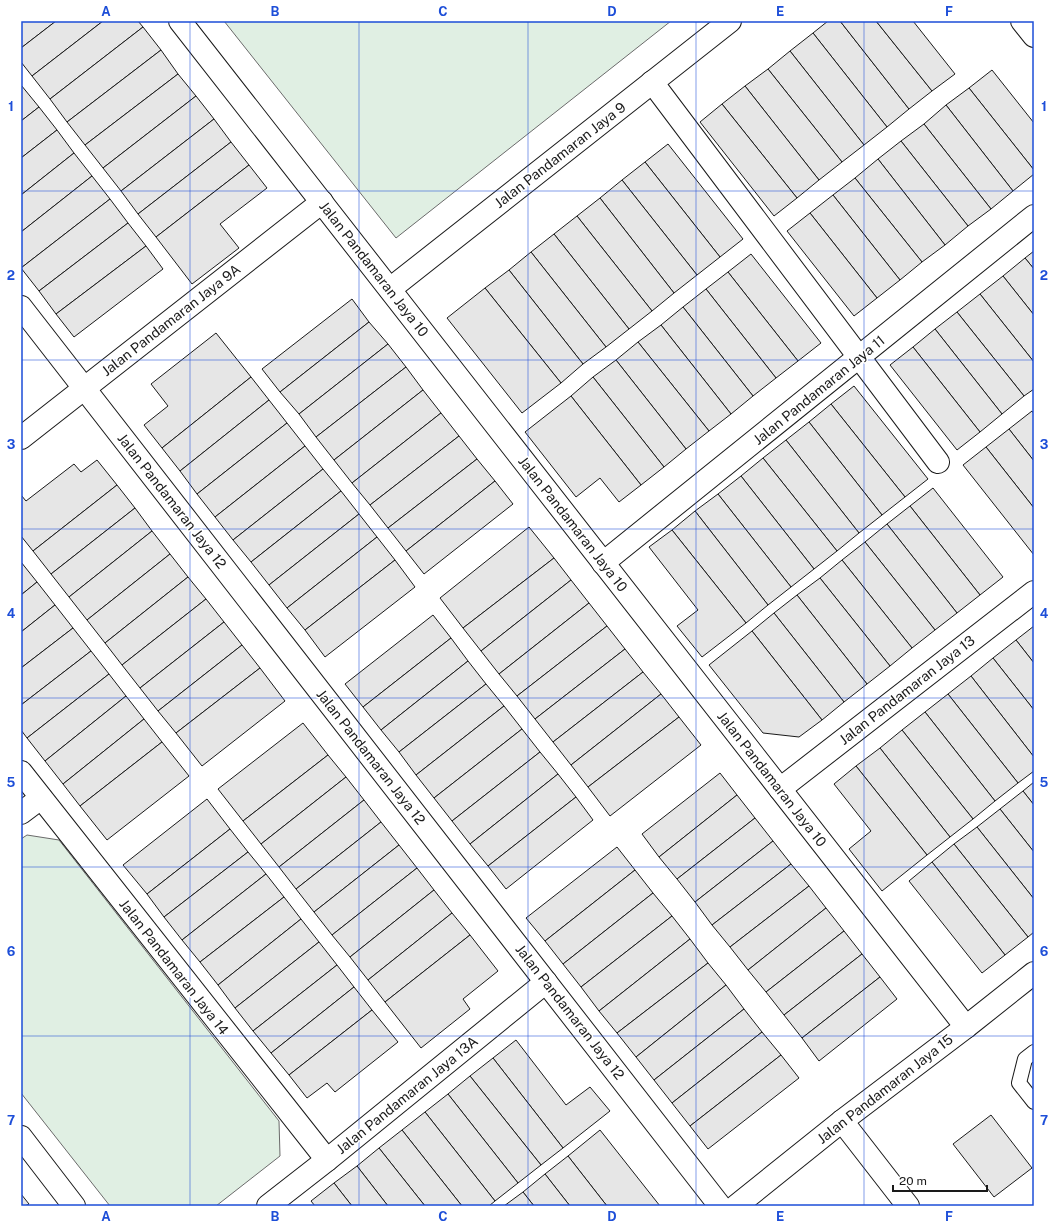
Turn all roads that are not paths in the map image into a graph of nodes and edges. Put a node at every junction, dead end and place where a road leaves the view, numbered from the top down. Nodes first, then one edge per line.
1 (180, 21) edge
2 (730, 21) edge
3 (1022, 21) edge
4 (1034, 36) edge
5 (652, 82) junction
6 (322, 202) junction
7 (1034, 216) edge
8 (390, 289) junction
9 (21, 307) edge
10 (860, 357) junction
11 (84, 389) junction
12 (21, 438) edge
13 (938, 462) dead end
14 (603, 563) junction
15 (1034, 592) edge
16 (21, 772) edge
17 (780, 789) junction
18 (41, 798) junction
19 (21, 814) edge
20 (1034, 973) edge
21 (546, 982) junction
22 (966, 1027) junction
23 (1034, 1052) edge
24 (1034, 1102) edge
25 (842, 1121) junction
26 (21, 1137) edge
27 (327, 1160) junction
28 (74, 1206) edge
29 (268, 1206) edge
30 (720, 1206) edge
31 (736, 1206) edge
32 (908, 1206) edge

1 - 6 street, Jalan Pandamaran Jaya 10
2 - 5 street, Jalan Pandamaran Jaya 9
3 - 4 street
5 - 8 street, Jalan Pandamaran Jaya 9
5 - 10 street
6 - 8 street, Jalan Pandamaran Jaya 10
6 - 11 street, Jalan Pandamaran Jaya 9A
7 - 10 street, Jalan Pandamaran Jaya 11
8 - 14 street, Jalan Pandamaran Jaya 10
9 - 11 street, Jalan Pandamaran Jaya 12
10 - 13 street
10 - 14 street, Jalan Pandamaran Jaya 11
11 - 12 street, Jalan Pandamaran Jaya 9A
11 - 21 street, Jalan Pandamaran Jaya 12
14 - 17 street, Jalan Pandamaran Jaya 10
15 - 17 street, Jalan Pandamaran Jaya 13
16 - 18 street, Jalan Pandamaran Jaya 14
17 - 22 street, Jalan Pandamaran Jaya 10
18 - 19 street
18 - 27 street, Jalan Pandamaran Jaya 14
20 - 22 street, Jalan Pandamaran Jaya 15
21 - 27 street, Jalan Pandamaran Jaya 13A
21 - 30 street, Jalan Pandamaran Jaya 12
22 - 25 street, Jalan Pandamaran Jaya 15
23 - 24 lane
25 - 31 street, Jalan Pandamaran Jaya 15
25 - 32 street
26 - 28 street
27 - 29 street, Jalan Pandamaran Jaya 13A

